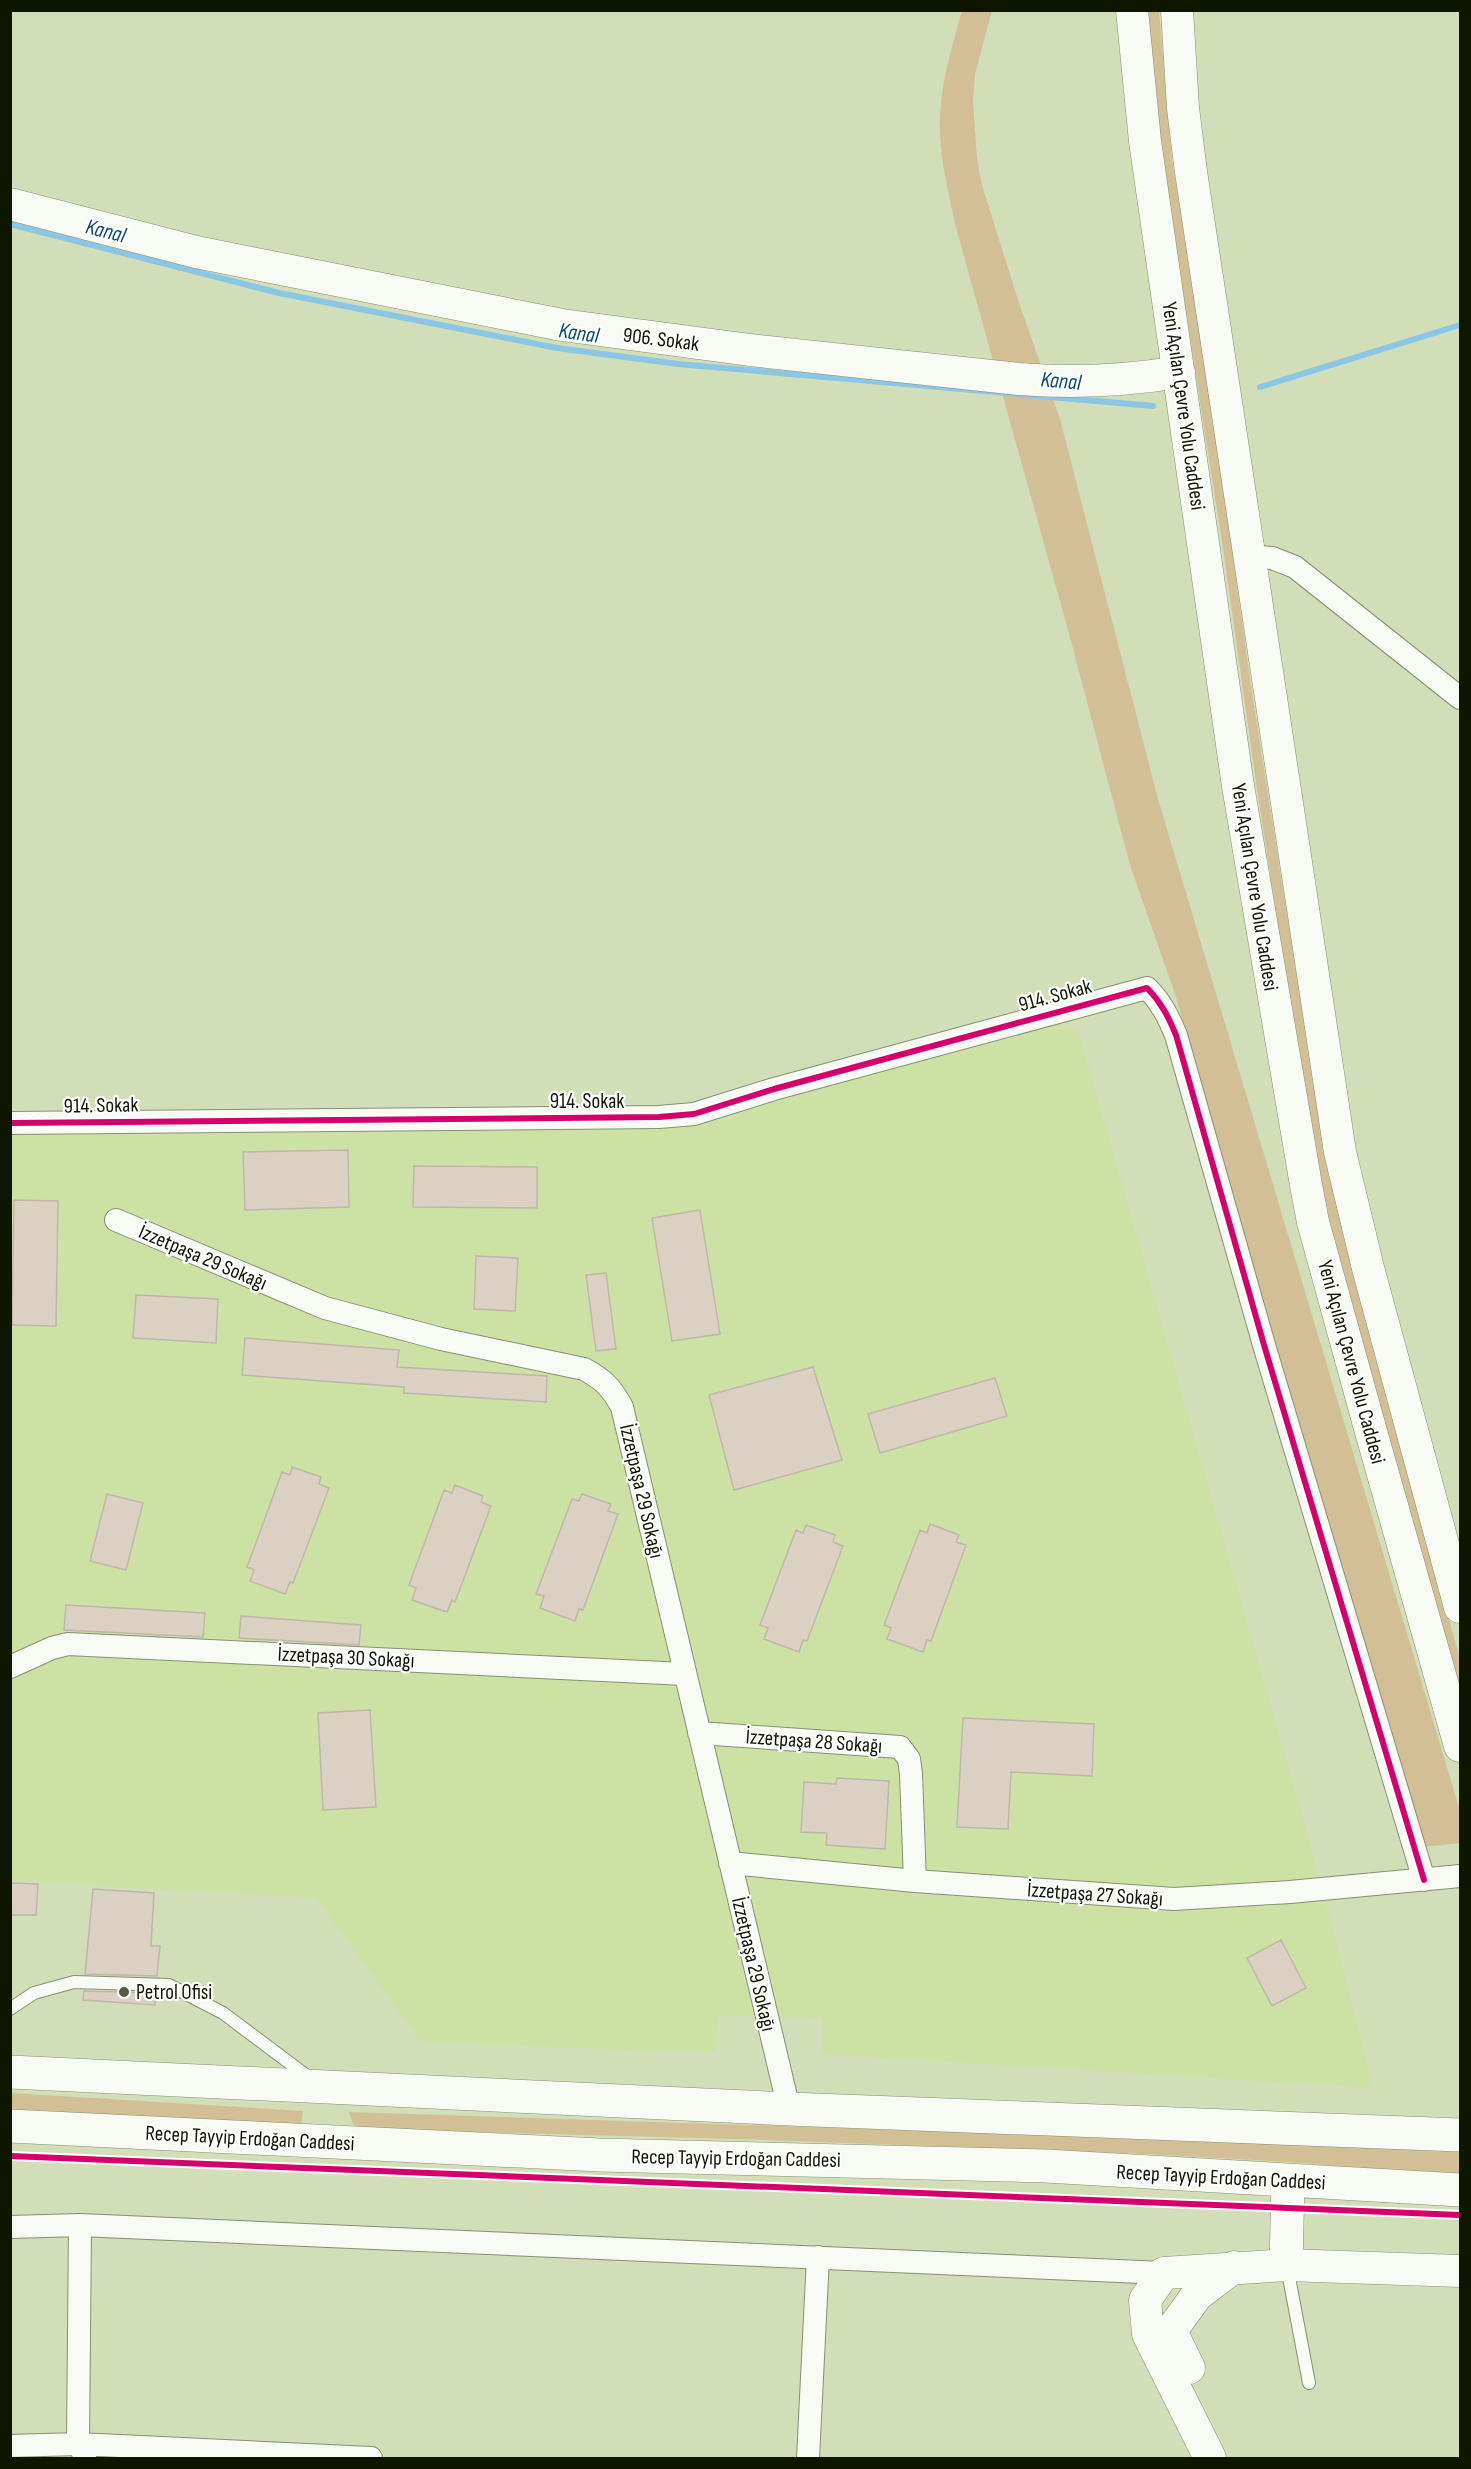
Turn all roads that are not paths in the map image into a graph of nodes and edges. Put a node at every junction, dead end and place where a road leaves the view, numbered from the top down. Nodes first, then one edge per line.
1 (1132, 10) edge
2 (1177, 10) edge
3 (10, 204) edge
4 (1179, 372) junction
5 (1250, 556) junction
6 (1461, 698) edge
7 (10, 1123) edge
8 (116, 1220) dead end
9 (1461, 1607) edge
10 (10, 1667) edge
11 (685, 1674) junction
12 (699, 1733) junction
13 (1461, 1746) edge
14 (730, 1863) junction
15 (1461, 1876) edge
16 (1424, 1880) junction
17 (915, 1881) junction
18 (10, 2009) edge
19 (10, 2072) edge
20 (321, 2087) junction
21 (789, 2109) junction
22 (10, 2127) edge
23 (1461, 2135) edge
24 (1288, 2181) junction
25 (1461, 2190) edge
26 (80, 2225) junction
27 (10, 2227) edge
28 (818, 2257) junction
29 (1286, 2265) junction
30 (1234, 2267) junction
31 (1461, 2271) edge
32 (1164, 2273) junction
33 (1309, 2383) dead end
34 (10, 2446) edge
35 (82, 2451) edge
36 (371, 2458) edge
37 (808, 2458) edge
38 (1210, 2458) edge
39 (1232, 2458) edge

1 - 4 main road, Yeni Açılan Çevre Yolu Caddesi
2 - 5 main road, Yeni Açılan Çevre Yolu Caddesi
3 - 4 main road, 906. Sokak
4 - 13 main road, Yeni Açılan Çevre Yolu Caddesi
5 - 6 street
5 - 9 main road, Yeni Açılan Çevre Yolu Caddesi
7 - 16 street, 914. Sokak
8 - 11 street, İzzetpaşa 29 Sokağı
10 - 11 street, İzzetpaşa 30 Sokağı
11 - 12 street, İzzetpaşa 29 Sokağı
12 - 14 street, İzzetpaşa 29 Sokağı
12 - 17 street, İzzetpaşa 28 Sokağı
14 - 17 street, İzzetpaşa 27 Sokağı
14 - 21 street, İzzetpaşa 29 Sokağı
15 - 16 street, İzzetpaşa 27 Sokağı
16 - 17 street, İzzetpaşa 27 Sokağı
18 - 20 lane
19 - 20 main road
20 - 21 main road
21 - 23 main road
22 - 24 main road, Recep Tayyip Erdoğan Caddesi
24 - 25 main road, Recep Tayyip Erdoğan Caddesi
24 - 29 main road
26 - 27 street
26 - 28 street
26 - 35 street
28 - 32 street
28 - 37 street
29 - 30 main road
29 - 31 main road
29 - 33 lane
30 - 32 main road
30 - 39 main road
32 - 38 main road
34 - 35 street
35 - 36 street

